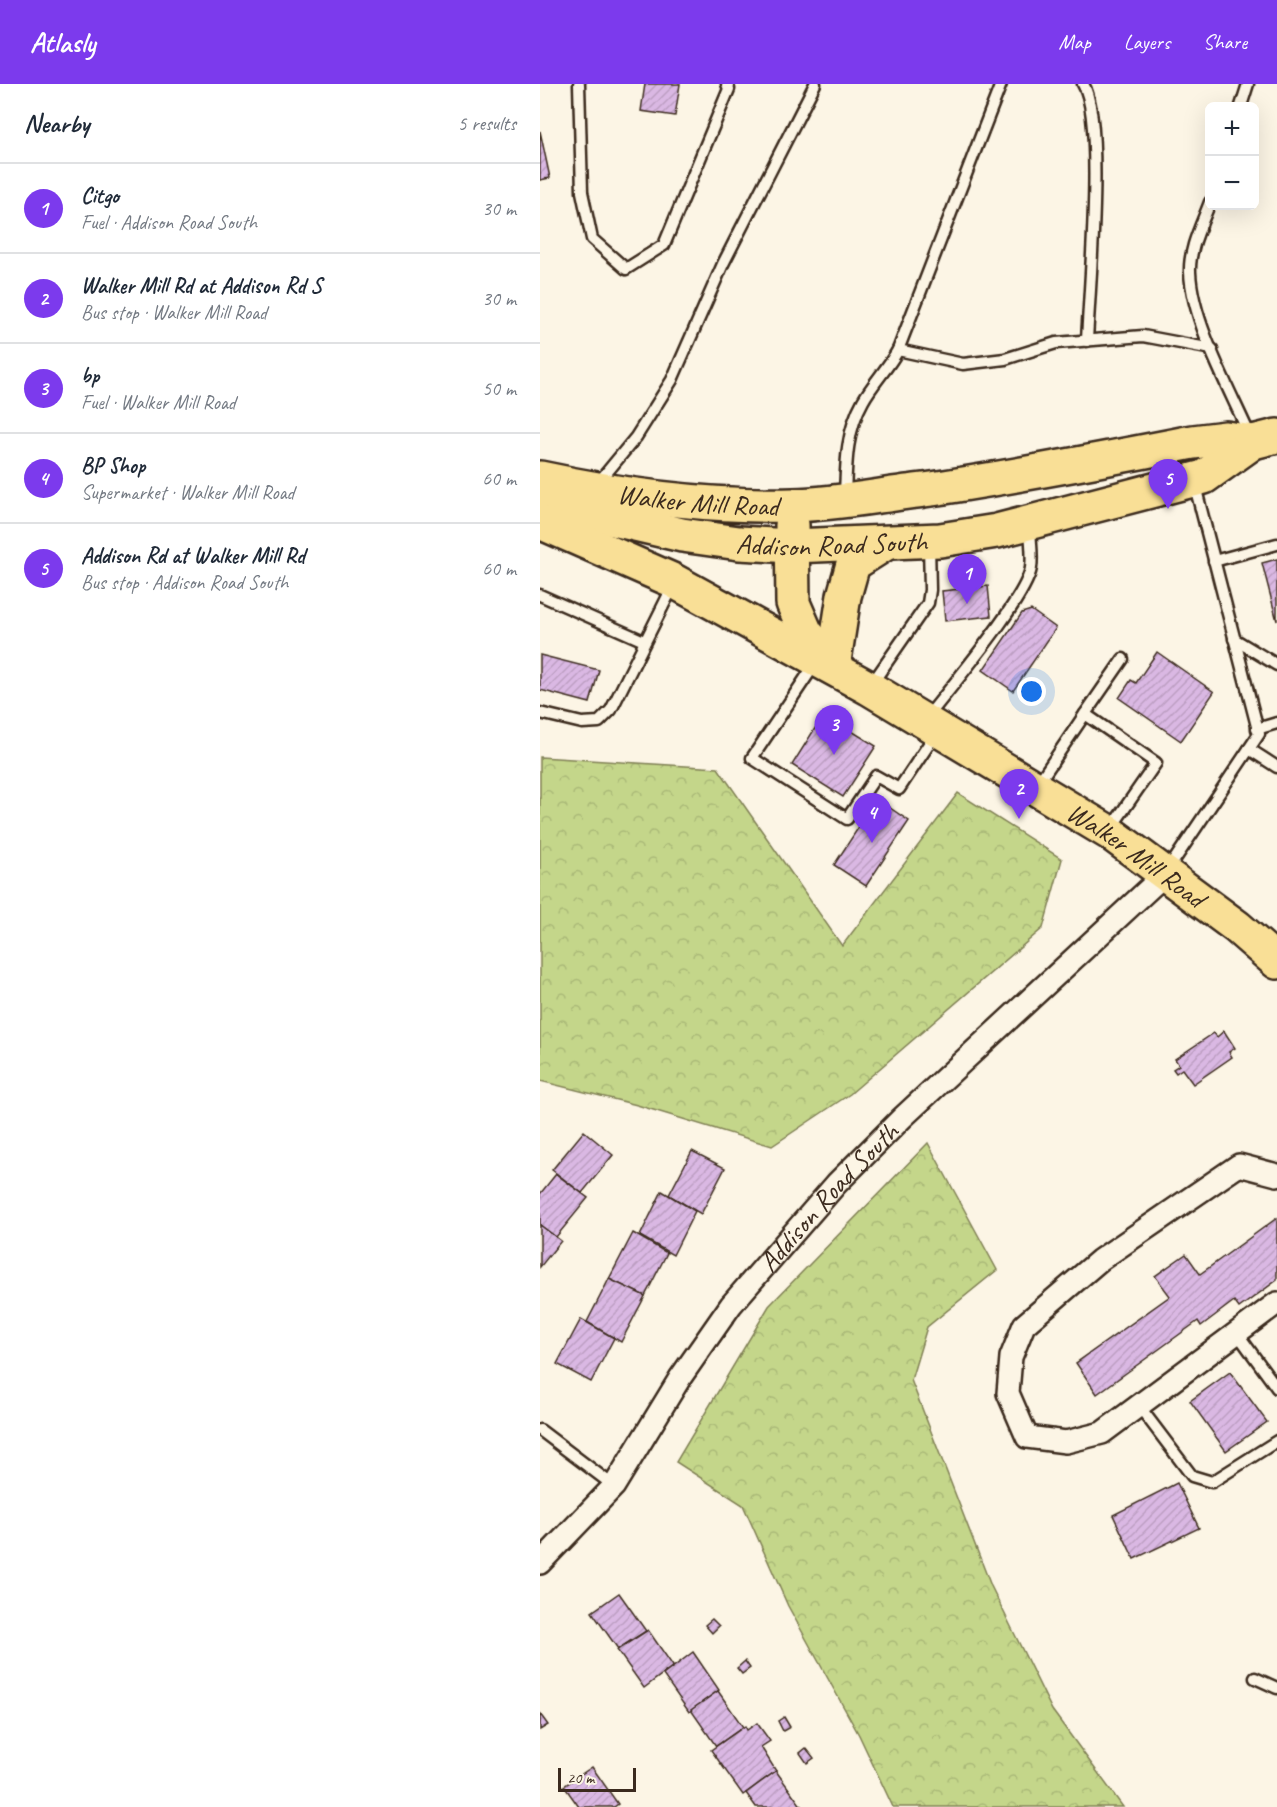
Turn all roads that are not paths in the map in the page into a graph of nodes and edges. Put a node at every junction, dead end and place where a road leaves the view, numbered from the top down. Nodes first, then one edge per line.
1 (579, 84) edge
2 (727, 84) edge
3 (815, 84) edge
4 (1000, 84) edge
5 (1083, 84) edge
6 (1248, 84) edge
7 (1242, 102) edge
8 (1206, 210) edge
9 (1088, 341) junction
10 (1212, 349) junction
11 (898, 350) junction
12 (1265, 439) edge
13 (540, 478) edge
14 (1193, 480) junction
15 (593, 490) junction
16 (540, 502) edge
17 (845, 502) junction
18 (792, 505) junction
19 (540, 522) edge
20 (1030, 522) junction
21 (929, 541) junction
22 (886, 543) junction
23 (1277, 544) edge
24 (792, 546) junction
25 (1214, 561) junction
26 (675, 582) junction
27 (540, 595) edge
28 (1234, 639) junction
29 (644, 641) junction
30 (1123, 659) dead end
31 (826, 663) junction
32 (1277, 664) edge
33 (869, 688) junction
34 (540, 713) edge
35 (1085, 714) junction
36 (1277, 723) edge
37 (931, 725) junction
38 (1257, 729) junction
39 (1249, 749) junction
40 (1277, 767) edge
41 (1035, 788) junction
42 (1108, 831) junction
43 (1165, 874) junction
44 (1277, 962) edge
45 (1277, 1175) edge
46 (1277, 1303) edge
47 (1237, 1333) junction
48 (1277, 1389) edge
49 (1139, 1406) junction
50 (540, 1430) edge
51 (1277, 1441) edge
52 (614, 1486) junction
53 (540, 1563) edge
54 (1256, 1678) dead end
55 (1277, 1688) edge

1 - 2 lane
3 - 15 lane
4 - 11 lane
5 - 9 lane
6 - 7 lane
8 - 10 lane
9 - 10 lane
9 - 11 lane
10 - 12 lane
11 - 17 lane
12 - 14 main road, Addison Road South
12 - 17 main road, Addison Road South
13 - 15 main road, Walker Mill Road
14 - 20 main road, Addison Road South
14 - 25 lane
15 - 18 main road, Walker Mill Road
16 - 24 main road, Addison Road South
17 - 18 main road, Addison Road South
18 - 24 main road, Walker Mill Road
19 - 26 main road, Walker Mill Road
20 - 21 main road, Addison Road South
20 - 37 lane
21 - 22 main road, Addison Road South
21 - 33 lane
22 - 24 main road, Addison Road South
22 - 31 main road
23 - 25 lane
24 - 31 main road, Walker Mill Road
25 - 28 lane
26 - 29 lane
26 - 31 main road, Walker Mill Road
27 - 29 lane
28 - 32 lane
28 - 38 lane
29 - 34 lane
30 - 35 lane
31 - 33 main road, Walker Mill Road
31 - 37 lane
33 - 37 main road, Walker Mill Road
35 - 41 lane
35 - 42 lane
36 - 38 lane
37 - 41 main road, Walker Mill Road
38 - 39 lane
39 - 40 lane
39 - 43 lane
41 - 42 main road, Walker Mill Road
42 - 43 main road, Walker Mill Road
43 - 44 main road, Walker Mill Road
43 - 52 street, Addison Road South
45 - 49 street
46 - 47 street
47 - 48 lane
47 - 49 street
49 - 51 lane
50 - 52 lane
52 - 53 street, Addison Road South
54 - 55 lane

